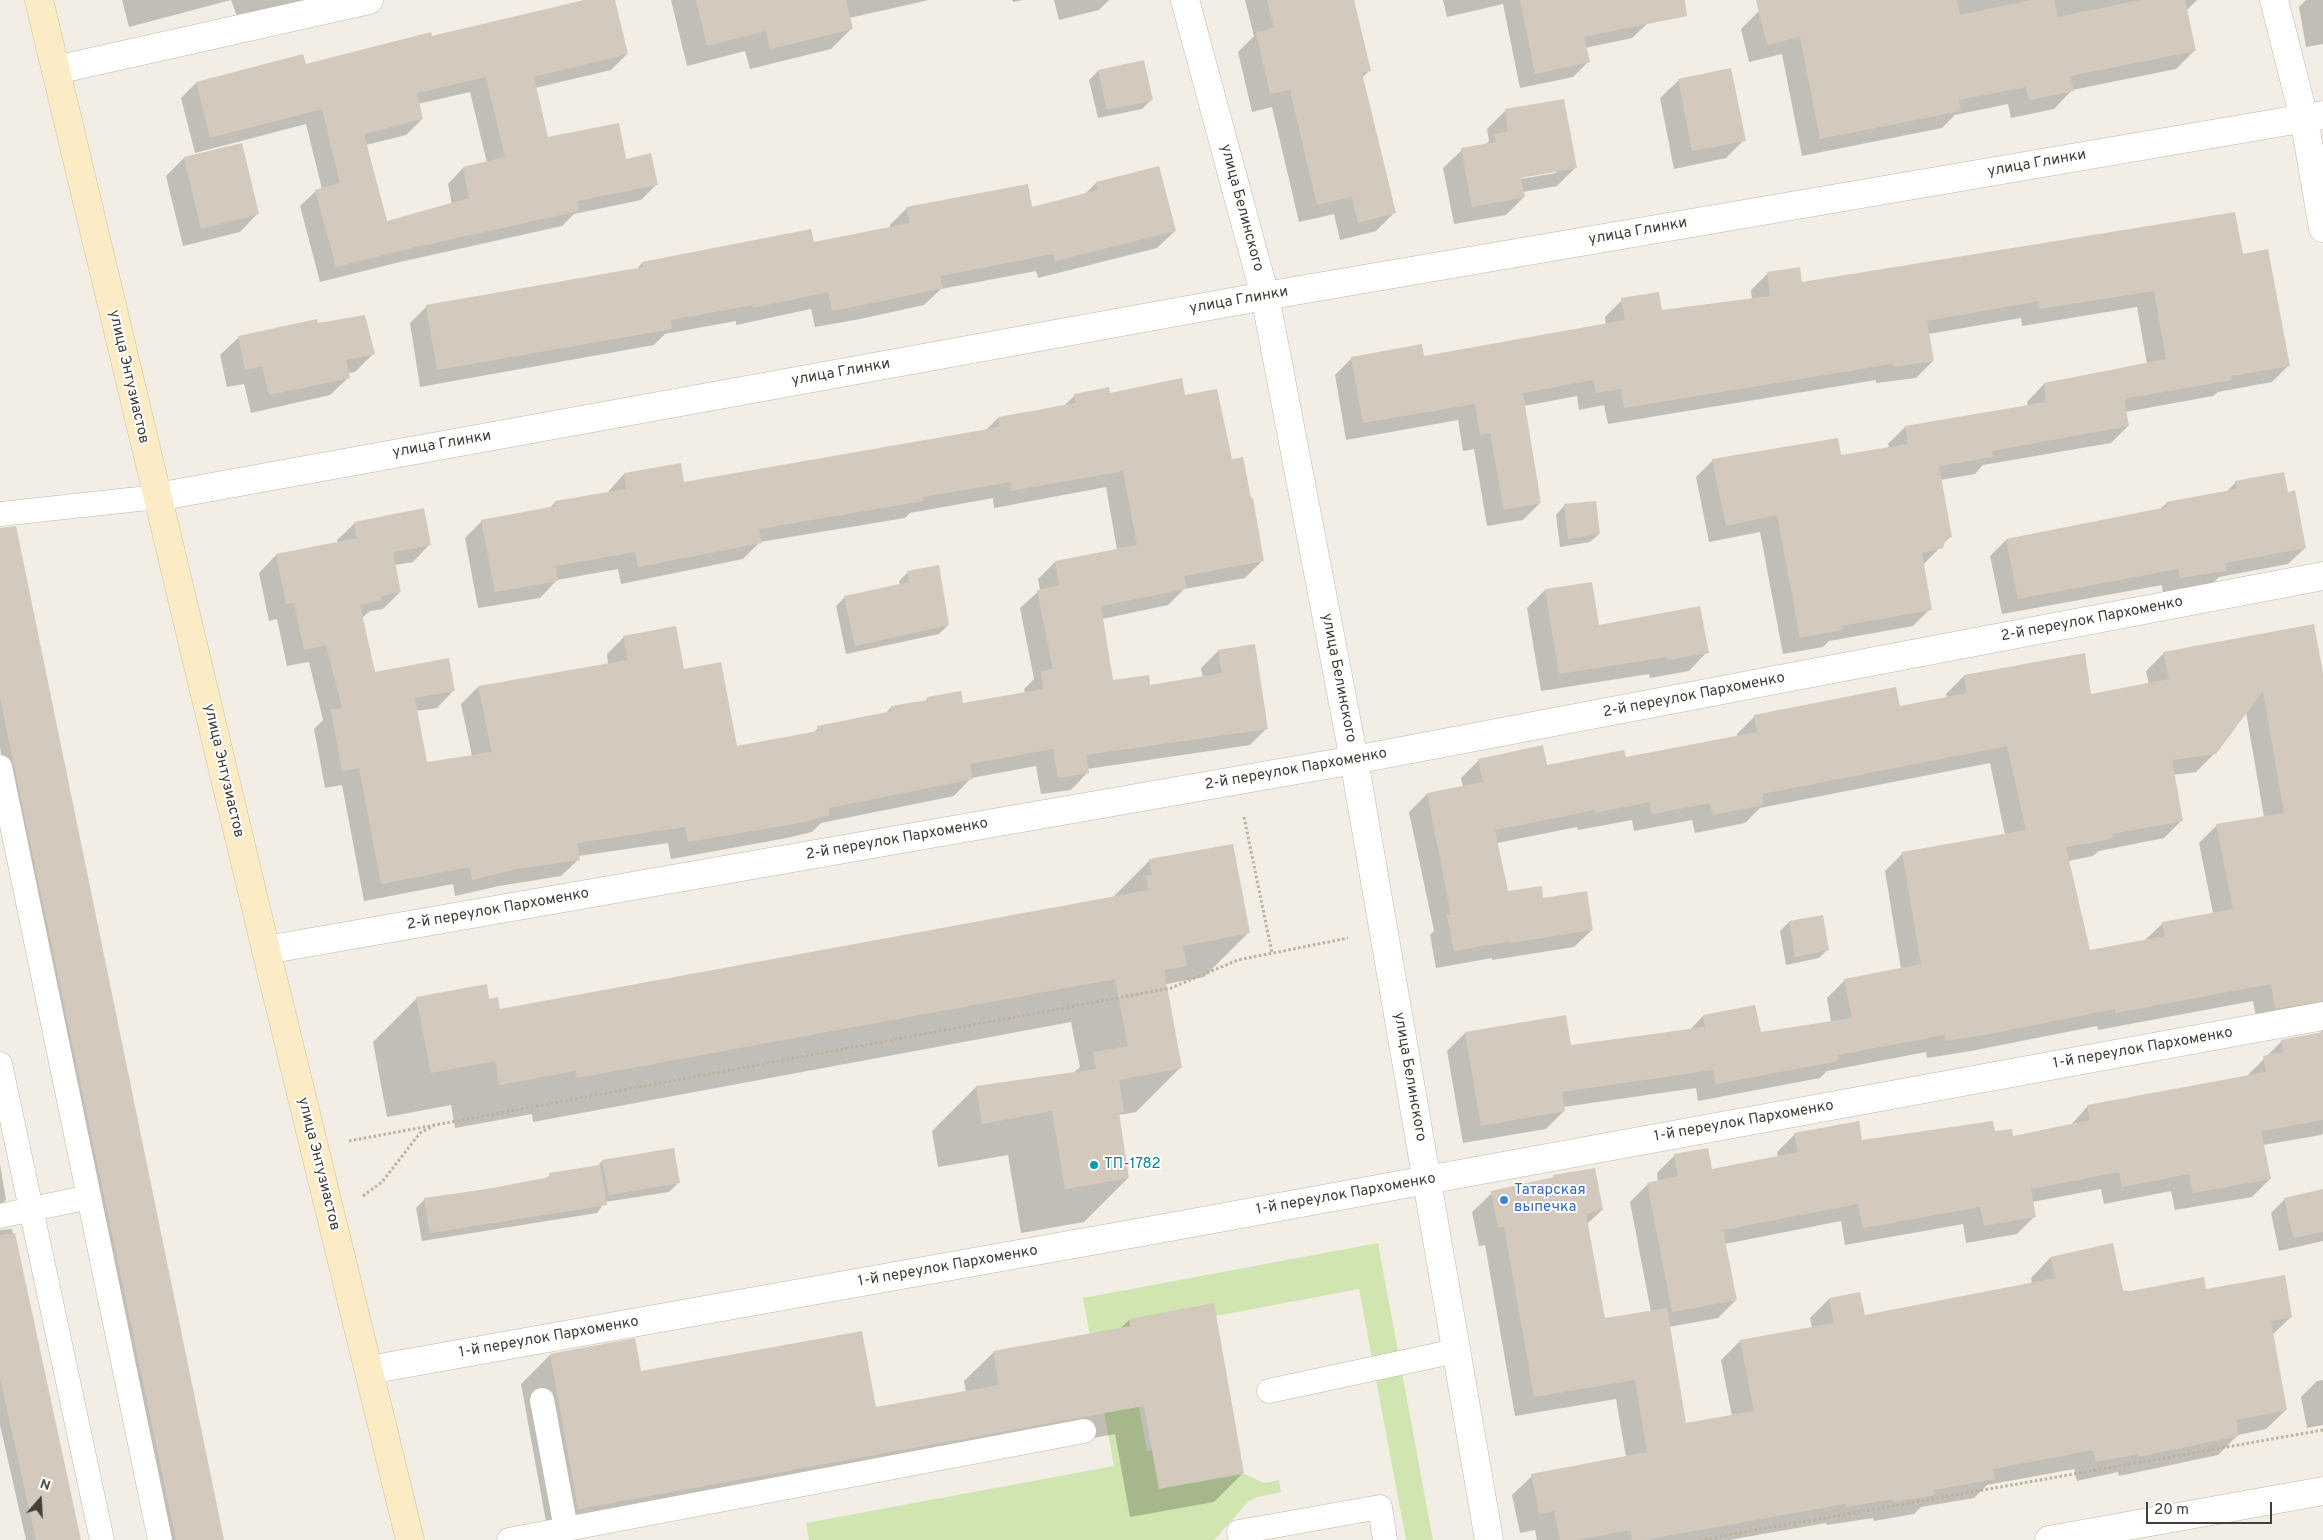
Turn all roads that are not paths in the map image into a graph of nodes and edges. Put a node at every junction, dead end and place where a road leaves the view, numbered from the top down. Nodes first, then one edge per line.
1 (39, 0) edge
2 (369, 0) edge
3 (1185, 0) edge
4 (2274, 0) edge
5 (56, 70) junction
6 (2314, 116) edge
7 (2323, 228) edge
8 (1265, 296) junction
9 (157, 497) junction
10 (0, 514) edge
11 (2323, 576) edge
12 (1354, 760) junction
13 (0, 767) edge
14 (266, 950) junction
15 (2323, 1016) edge
16 (0, 1064) edge
17 (1426, 1180) junction
18 (89, 1197) junction
19 (31, 1209) junction
20 (0, 1216) edge
21 (1456, 1351) junction
22 (369, 1370) junction
23 (1269, 1391) dead end
24 (542, 1400) dead end
25 (1084, 1432) dead end
26 (2323, 1491) edge
27 (566, 1529) junction
28 (102, 1540) edge
29 (160, 1540) edge
30 (410, 1540) edge
31 (509, 1540) edge
32 (1240, 1540) edge
33 (1385, 1540) edge
34 (1489, 1540) edge
35 (2049, 1540) edge

1 - 5 street, улица Энтузиастов
2 - 5 street
3 - 8 street, улица Белинского
4 - 6 street
5 - 9 street, улица Энтузиастов
6 - 7 street
6 - 8 street, улица Глинки
8 - 9 street, улица Глинки
8 - 12 street, улица Белинского
9 - 10 lane
9 - 14 street, улица Энтузиастов
11 - 12 street, 2-й переулок Пархоменко
12 - 14 street, 2-й переулок Пархоменко
12 - 17 street, улица Белинского
13 - 18 lane
14 - 22 street, улица Энтузиастов
15 - 17 street, 1-й переулок Пархоменко
16 - 19 lane
17 - 21 street, улица Белинского
17 - 22 street, 1-й переулок Пархоменко
18 - 19 lane
18 - 29 lane
19 - 20 lane
19 - 28 lane
21 - 23 lane
21 - 34 street, улица Белинского
22 - 30 street, улица Энтузиастов
24 - 27 lane
25 - 27 lane
26 - 35 street
27 - 31 lane
32 - 33 lane

